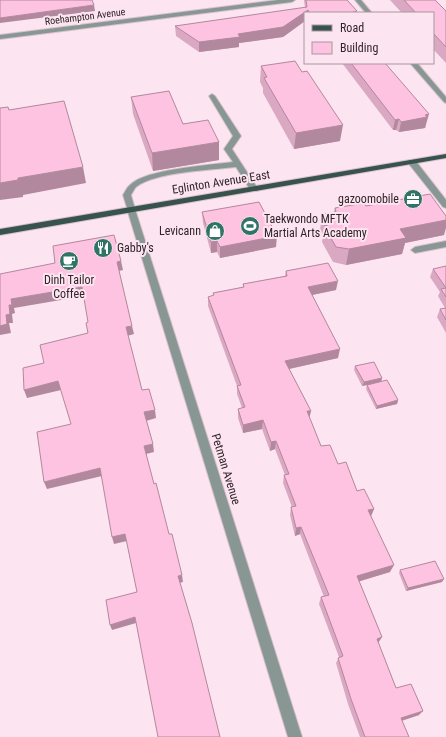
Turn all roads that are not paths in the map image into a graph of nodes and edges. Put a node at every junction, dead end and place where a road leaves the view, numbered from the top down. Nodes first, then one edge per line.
1 (292, 0) edge
2 (358, 0) edge
3 (368, 12) edge
4 (0, 37) edge
5 (414, 64) edge
6 (212, 96) dead end
7 (446, 101) edge
8 (446, 157) edge
9 (412, 162) junction
10 (237, 164) junction
11 (254, 189) junction
12 (446, 205) edge
13 (131, 209) junction
14 (0, 232) edge
15 (446, 244) edge
16 (415, 250) dead end
17 (295, 737) edge

1 - 4 street, Roehampton Avenue
2 - 3 street
5 - 7 street
6 - 10 street
8 - 9 main road, Eglinton Avenue East
9 - 11 main road, Eglinton Avenue East
9 - 12 street
10 - 11 street
10 - 13 street, Petman Avenue
11 - 13 main road, Eglinton Avenue East
13 - 14 main road, Eglinton Avenue East
13 - 17 street, Petman Avenue
15 - 16 street

